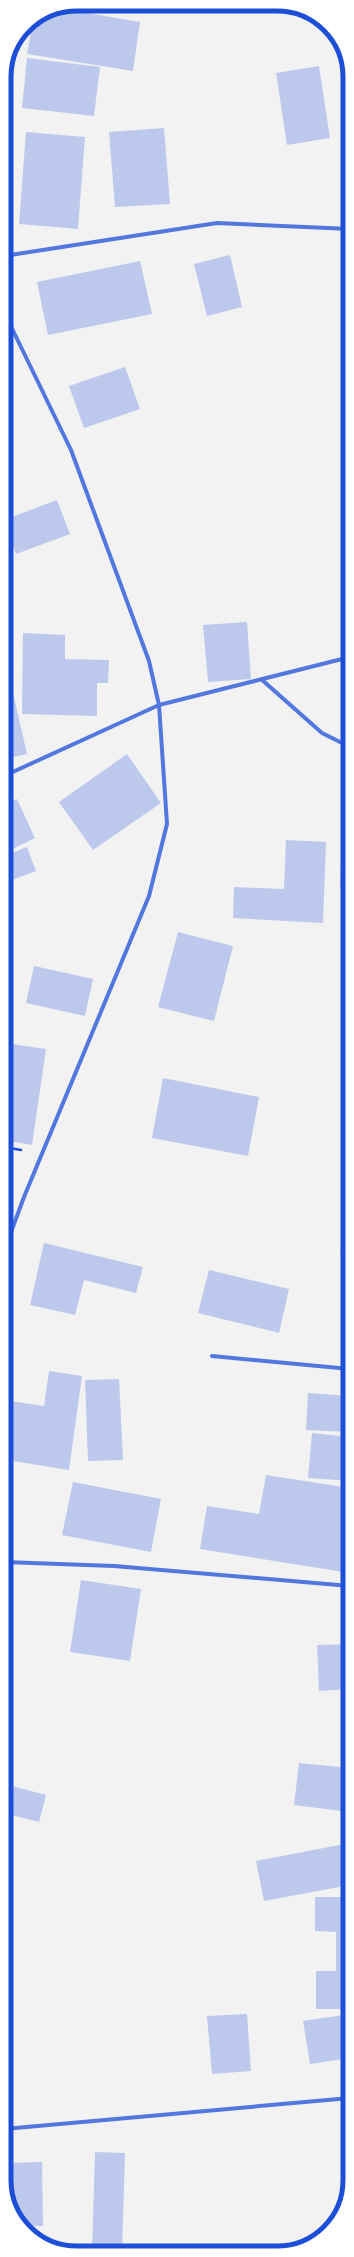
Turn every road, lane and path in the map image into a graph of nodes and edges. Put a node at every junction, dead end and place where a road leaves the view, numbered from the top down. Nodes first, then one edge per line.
1 (343, 229) edge
2 (11, 255) edge
3 (11, 326) edge
4 (343, 659) edge
5 (261, 679) junction
6 (159, 705) junction
7 (343, 744) edge
8 (11, 773) edge
9 (11, 1232) edge
10 (212, 1356) dead end
11 (343, 1368) edge
12 (11, 1562) edge
13 (343, 1585) edge
14 (343, 2099) edge
15 (11, 2128) edge

1 - 2 street
3 - 6 street
4 - 5 street
5 - 6 street
5 - 7 street
6 - 8 street
6 - 9 street
10 - 11 street
12 - 13 street
14 - 15 street

